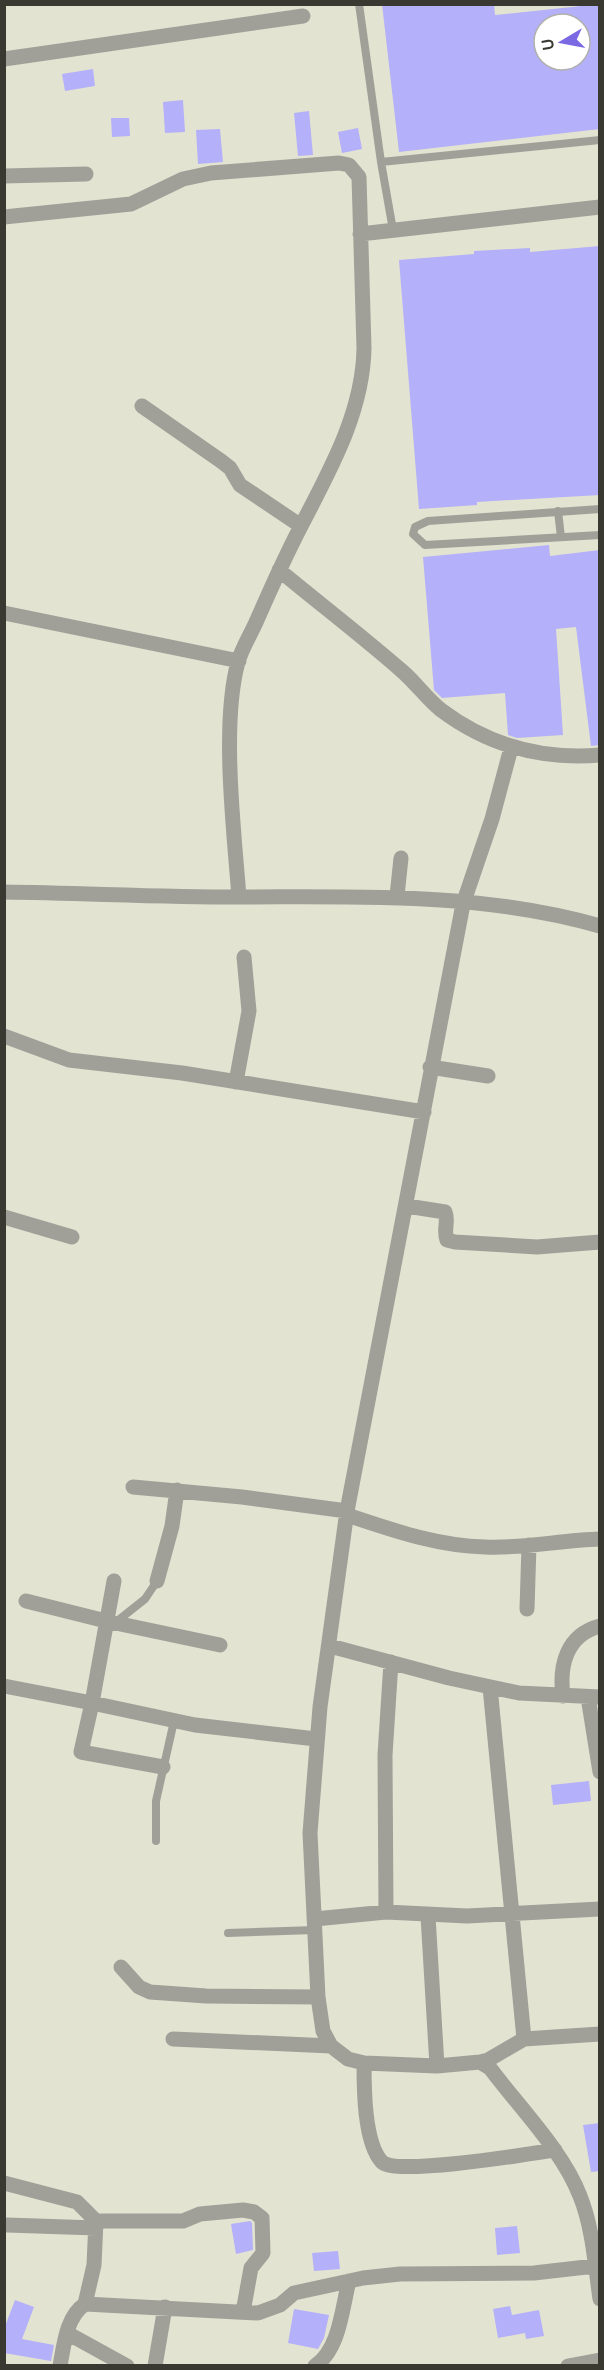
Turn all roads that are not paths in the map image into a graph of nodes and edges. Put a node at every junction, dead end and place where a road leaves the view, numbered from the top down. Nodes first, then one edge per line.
1 (359, 4) edge
2 (303, 16) dead end
3 (4, 59) edge
4 (600, 140) edge
5 (381, 162) junction
6 (86, 174) dead end
7 (4, 176) edge
8 (600, 207) edge
9 (4, 217) edge
10 (393, 230) junction
11 (360, 234) junction
12 (142, 406) dead end
13 (600, 509) edge
14 (558, 512) junction
15 (301, 526) junction
16 (600, 535) edge
17 (561, 537) junction
18 (279, 570) junction
19 (4, 613) edge
20 (238, 661) junction
21 (511, 748) junction
22 (600, 755) edge
23 (401, 858) dead end
24 (4, 892) edge
25 (239, 897) junction
26 (397, 897) junction
27 (463, 904) junction
28 (600, 926) edge
29 (244, 957) dead end
30 (4, 1036) edge
31 (430, 1067) junction
32 (488, 1076) dead end
33 (236, 1082) junction
34 (424, 1112) junction
35 (406, 1206) junction
36 (4, 1217) edge
37 (72, 1237) dead end
38 (600, 1242) edge
39 (133, 1487) dead end
40 (177, 1490) junction
41 (347, 1513) junction
42 (600, 1539) edge
43 (529, 1545) junction
44 (114, 1581) dead end
45 (157, 1581) joint
46 (26, 1600) dead end
47 (528, 1609) dead end
48 (110, 1622) junction
49 (600, 1626) edge
50 (220, 1645) dead end
51 (330, 1646) junction
52 (391, 1662) junction
53 (4, 1686) edge
54 (490, 1687) junction
55 (562, 1696) junction
56 (594, 1697) edge
57 (92, 1704) junction
58 (174, 1721) junction
59 (316, 1739) junction
60 (163, 1767) junction
61 (600, 1772) edge
62 (156, 1841) dead end
63 (600, 1909) edge
64 (386, 1912) junction
65 (511, 1913) junction
66 (428, 1916) junction
67 (315, 1924) junction
68 (228, 1933) dead end
69 (121, 1967) dead end
70 (318, 1997) junction
71 (600, 2034) edge
72 (173, 2039) dead end
73 (524, 2039) junction
74 (331, 2046) junction
75 (480, 2062) junction
76 (364, 2063) junction
77 (437, 2066) junction
78 (555, 2150) junction
79 (4, 2183) edge
80 (592, 2207) edge
81 (96, 2224) junction
82 (7, 2225) dead end
83 (596, 2260) edge
84 (349, 2281) junction
85 (600, 2300) edge
86 (85, 2304) junction
87 (165, 2307) junction
88 (243, 2312) junction
89 (67, 2333) junction
90 (600, 2360) edge
91 (60, 2366) edge
92 (127, 2366) edge
93 (155, 2366) edge
94 (315, 2366) edge
95 (568, 2366) edge

1 - 5 lane
2 - 3 street
4 - 5 lane
5 - 10 lane
6 - 7 street
8 - 10 street
9 - 11 street
10 - 11 street
11 - 15 street
12 - 15 street
13 - 14 lane
14 - 17 lane
14 - 17 lane
15 - 18 street
16 - 17 lane
18 - 20 street
18 - 21 street
19 - 20 street
20 - 25 street
21 - 22 street
21 - 27 street
23 - 26 street
24 - 25 street
25 - 26 street
26 - 27 street
27 - 28 street
27 - 31 street
29 - 33 street
30 - 33 street
31 - 32 street
31 - 34 street
33 - 34 street
34 - 35 street
35 - 38 street
35 - 41 street
36 - 37 street
39 - 40 street
40 - 41 street
40 - 45 street
41 - 43 street
41 - 51 street
42 - 43 street
43 - 47 street
44 - 48 street
45 - 48 lane
46 - 48 street
48 - 50 street
48 - 57 street
49 - 55 street
51 - 52 street
51 - 59 street
52 - 54 street
52 - 64 street
53 - 57 street
54 - 55 street
54 - 65 street
55 - 56 street
56 - 61 street
57 - 58 street
57 - 60 street
58 - 59 street
58 - 60 lane
59 - 67 street
60 - 62 lane
63 - 65 street
64 - 66 street
64 - 67 street
65 - 66 street
65 - 73 street
66 - 77 street
67 - 68 lane
67 - 70 street
69 - 70 street
70 - 74 street
71 - 73 street
72 - 74 street
73 - 75 street
74 - 76 street
75 - 77 street
75 - 78 street
76 - 77 street
76 - 78 street
78 - 80 street
79 - 81 street
80 - 83 street
81 - 82 street
81 - 86 street
81 - 88 street
83 - 84 street
83 - 85 street
84 - 88 street
84 - 94 street
86 - 87 street
86 - 89 street
87 - 88 street
87 - 93 street
89 - 91 street
89 - 92 street
90 - 95 street

